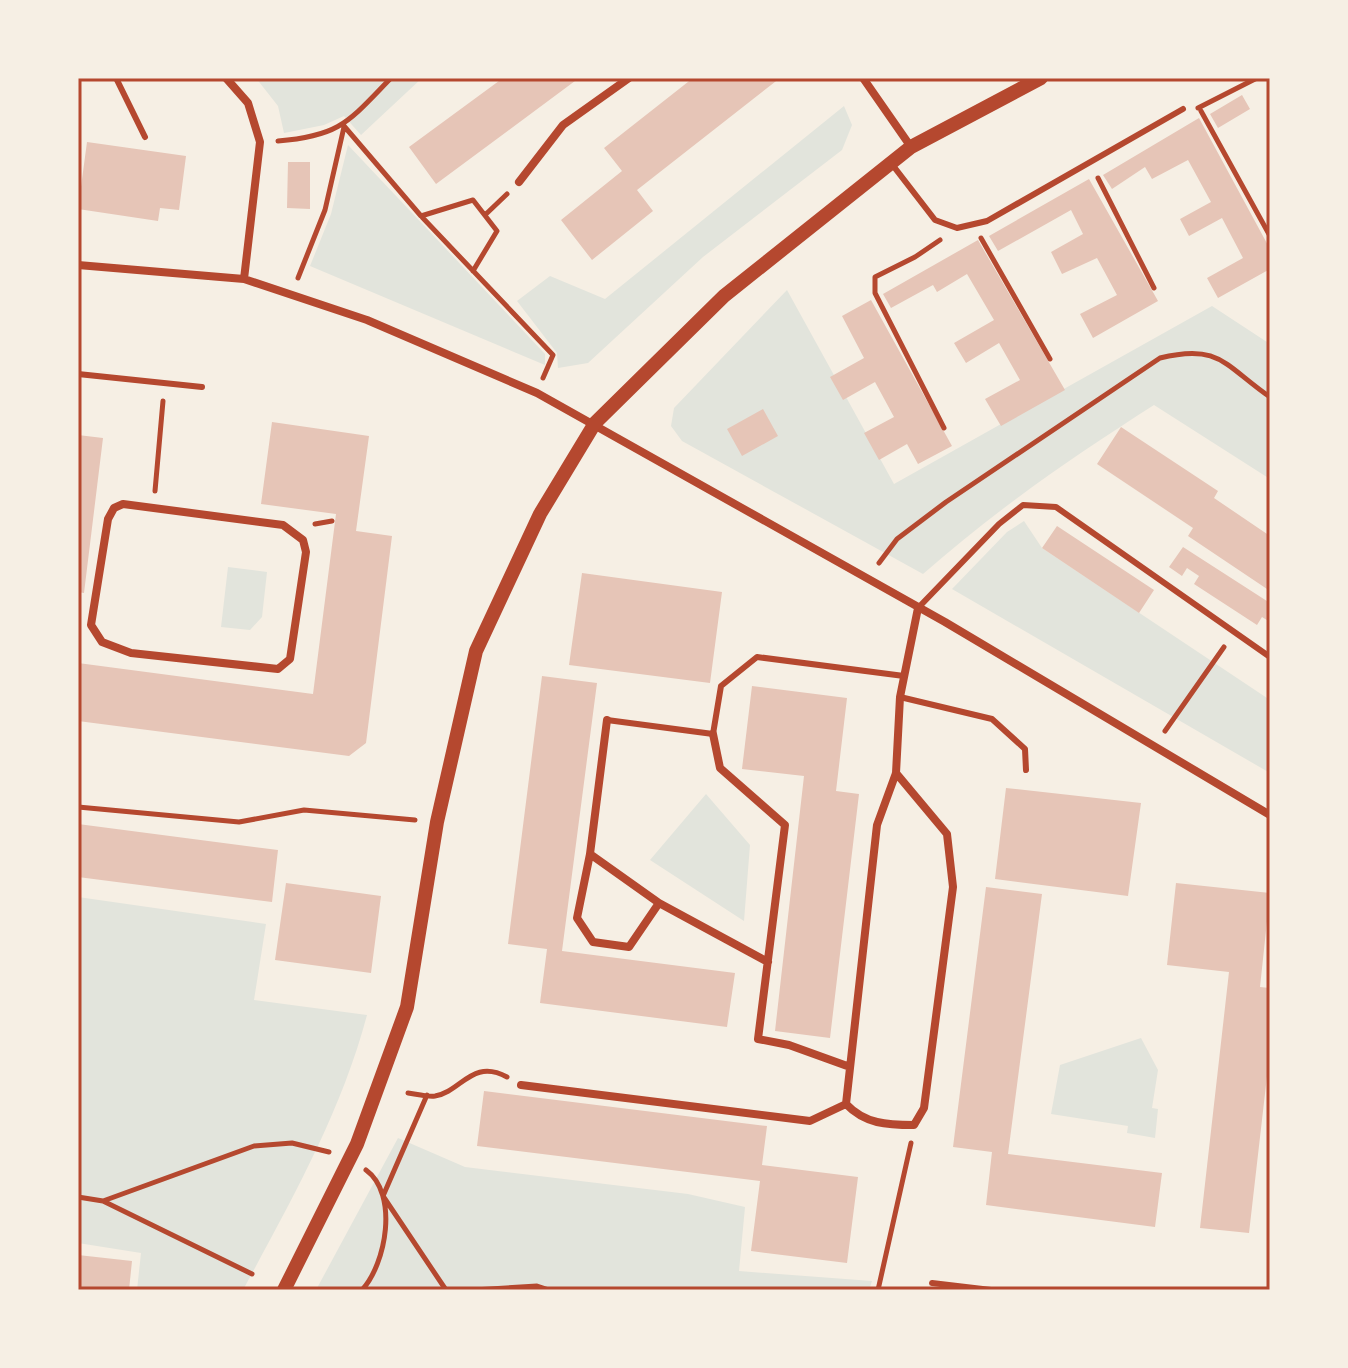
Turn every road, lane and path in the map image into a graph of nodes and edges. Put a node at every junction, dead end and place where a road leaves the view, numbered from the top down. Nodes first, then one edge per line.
1 (116, 78) edge
2 (226, 78) edge
3 (391, 78) edge
4 (629, 78) edge
5 (863, 78) edge
6 (1041, 78) edge
7 (1257, 78) edge
8 (1199, 108) junction
9 (1183, 109) joint
10 (344, 126) junction
11 (145, 137) dead end
12 (260, 142) junction
13 (911, 147) junction
14 (1090, 162) junction
15 (891, 163) junction
16 (519, 182) joint
17 (485, 215) junction
18 (421, 216) junction
19 (973, 223) junction
20 (957, 228) junction
21 (1270, 236) edge
22 (78, 265) edge
23 (473, 271) junction
24 (244, 279) junction
25 (1154, 288) dead end
26 (291, 295) junction
27 (1050, 359) dead end
28 (78, 374) edge
29 (165, 383) junction
30 (202, 387) dead end
31 (537, 393) junction
32 (1270, 397) edge
33 (595, 423) junction
34 (944, 428) dead end
35 (154, 508) junction
36 (866, 580) junction
37 (918, 608) junction
38 (78, 623) edge
39 (91, 625) junction
40 (1234, 633) junction
41 (1270, 657) edge
42 (904, 676) junction
43 (900, 697) junction
44 (607, 720) joint
45 (713, 734) junction
46 (1154, 747) junction
47 (1026, 770) dead end
48 (896, 773) junction
49 (78, 807) edge
50 (1270, 815) edge
51 (437, 822) junction
52 (590, 854) junction
53 (659, 903) junction
54 (768, 962) junction
55 (850, 1067) junction
56 (521, 1085) joint
57 (408, 1093) dead end
58 (427, 1095) junction
59 (846, 1104) junction
60 (914, 1125) junction
61 (350, 1158) junction
62 (383, 1196) junction
63 (78, 1197) edge
64 (103, 1201) junction
65 (252, 1274) dead end
66 (932, 1283) dead end
67 (284, 1290) edge
68 (362, 1290) edge
69 (446, 1290) edge
70 (474, 1290) edge
71 (549, 1290) edge
72 (878, 1290) edge
73 (991, 1290) edge

1 - 11 lane
2 - 12 street
3 - 10 path
4 - 16 street
5 - 13 street
6 - 13 street
7 - 8 path
8 - 9 path
8 - 21 path
9 - 14 lane
10 - 12 path
10 - 18 path
10 - 26 path
12 - 24 street
13 - 15 street
14 - 19 lane
14 - 25 path
15 - 20 lane
15 - 33 street
16 - 17 path
17 - 18 path
17 - 23 path
18 - 23 path
19 - 20 lane
19 - 27 path
20 - 34 path
22 - 24 street
23 - 31 path
24 - 26 street
26 - 31 street
28 - 29 lane
29 - 30 lane
29 - 35 path
31 - 33 street
32 - 36 path
33 - 36 street
33 - 51 street
35 - 39 street
35 - 39 street
36 - 37 street
37 - 40 lane
37 - 42 street
37 - 46 street
38 - 39 street
40 - 41 lane
40 - 46 path
42 - 43 street
42 - 45 lane
43 - 47 lane
43 - 48 street
44 - 45 lane
44 - 52 street
45 - 54 street
46 - 50 street
48 - 55 street
48 - 60 street
49 - 51 path
51 - 61 street
52 - 53 street
52 - 53 street
53 - 54 street
54 - 55 street
55 - 59 street
56 - 58 path
56 - 59 street
57 - 58 path
58 - 62 path
59 - 60 street
60 - 72 path
61 - 62 path
61 - 64 path
61 - 67 street
62 - 68 path
62 - 69 path
63 - 64 path
64 - 65 path
66 - 73 lane
70 - 71 path

